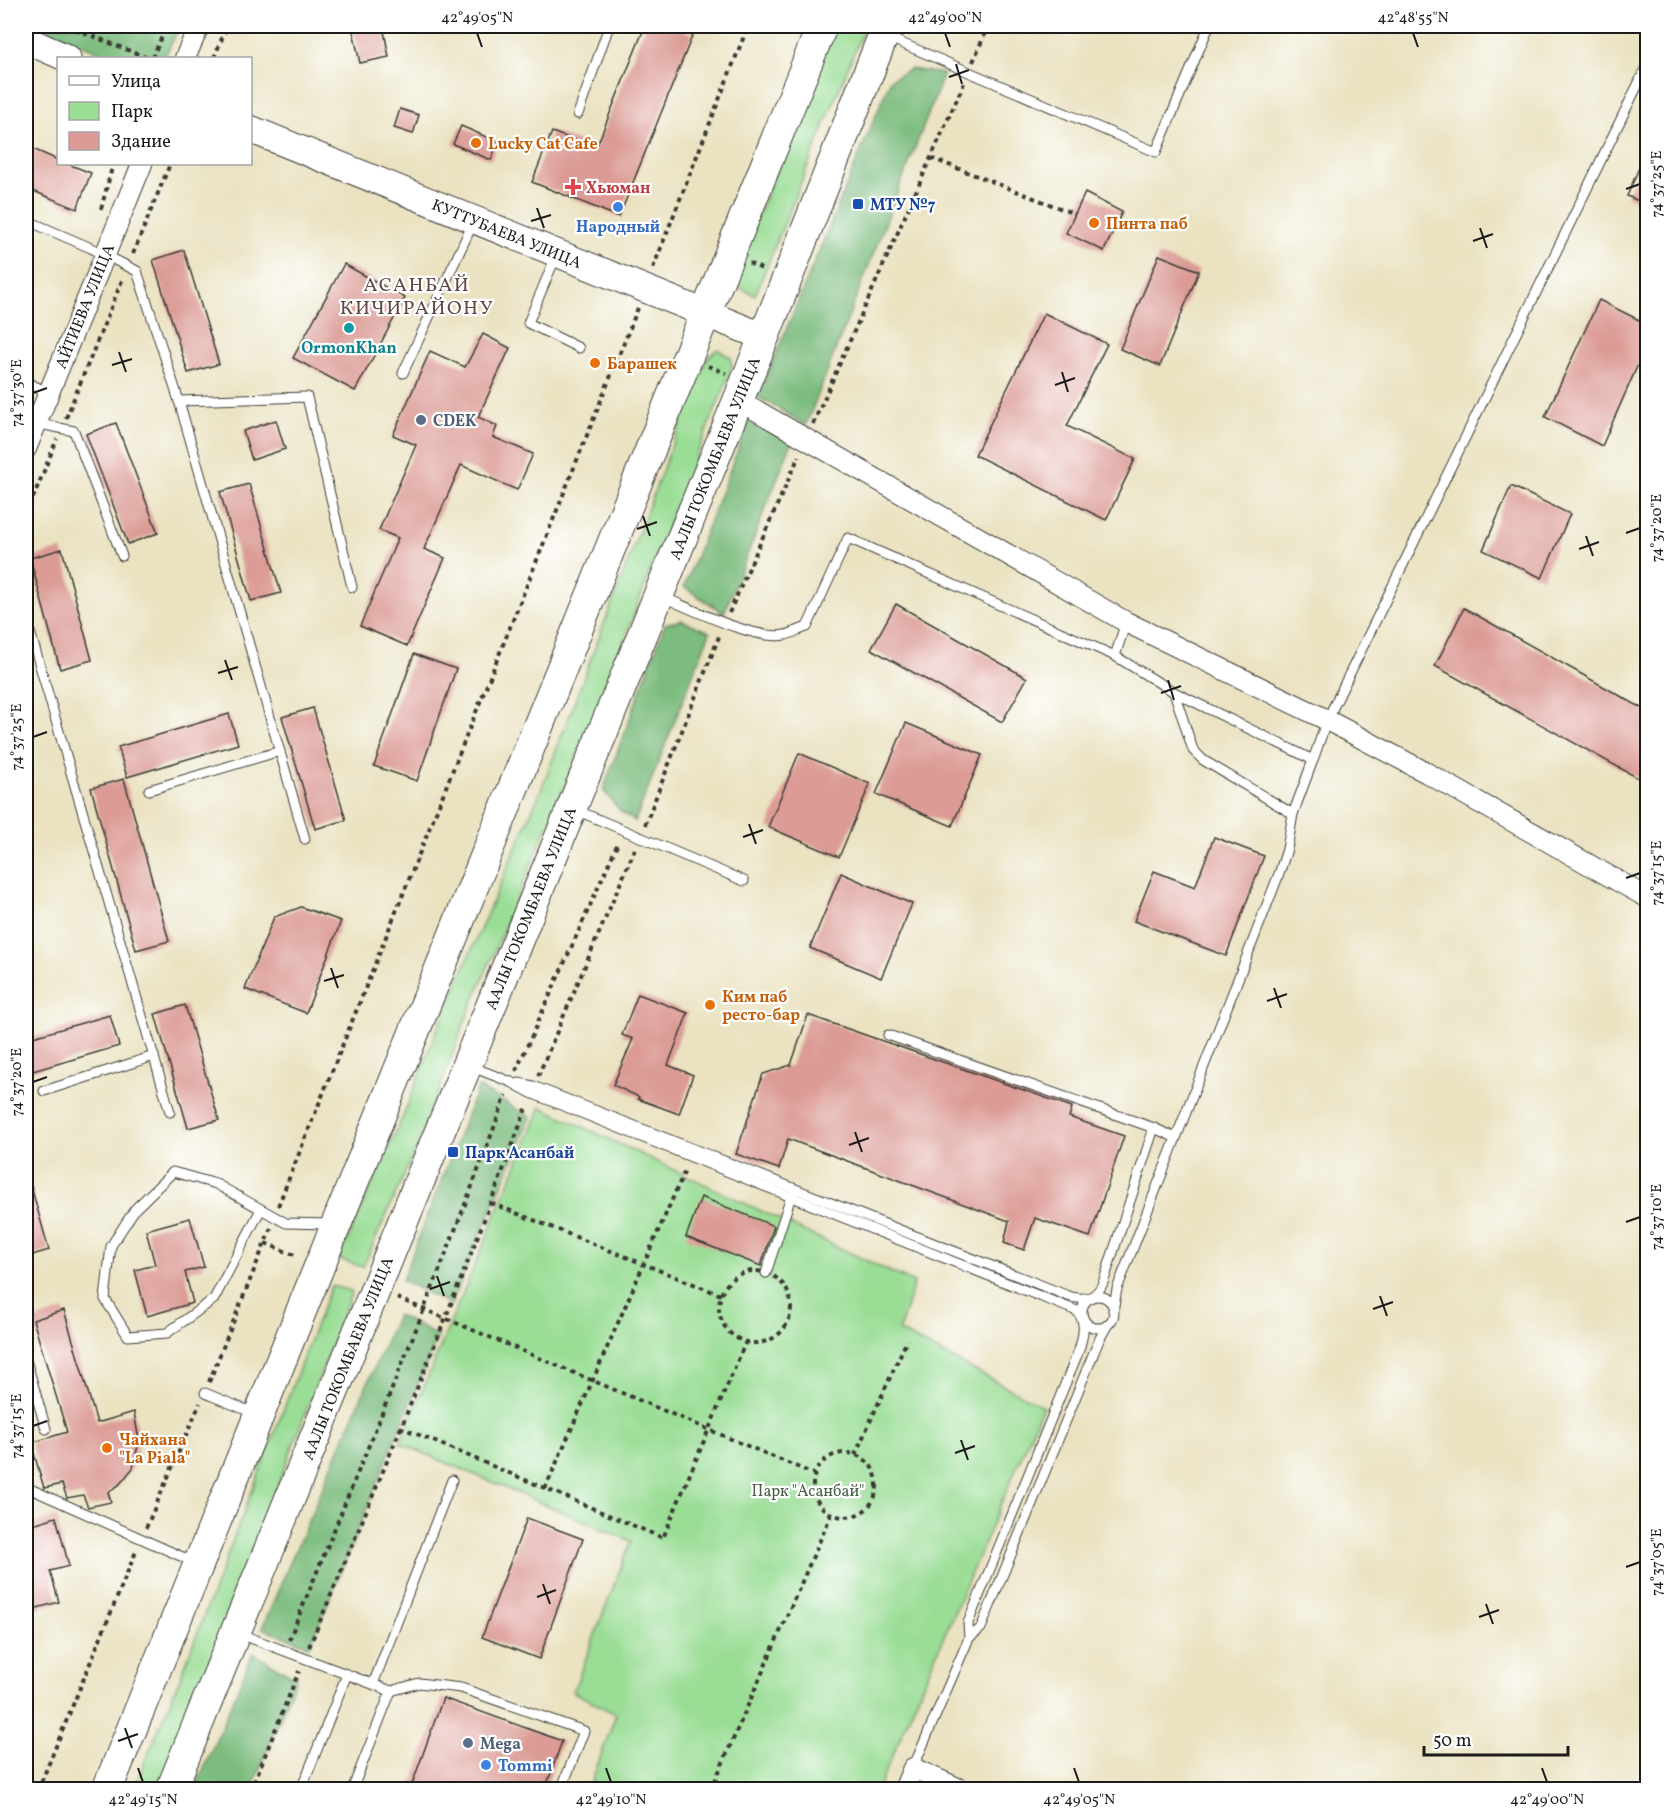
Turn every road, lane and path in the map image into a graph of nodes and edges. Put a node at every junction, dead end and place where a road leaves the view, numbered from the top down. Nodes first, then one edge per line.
1 (67, 26) edge
2 (166, 26) edge
3 (199, 26) edge
4 (227, 26) edge
5 (609, 26) edge
6 (748, 26) edge
7 (822, 26) edge
8 (988, 26) edge
9 (1209, 26) edge
10 (885, 30) edge
11 (26, 40) edge
12 (65, 57) edge
13 (147, 57) edge
14 (150, 57) edge
15 (185, 57) edge
16 (214, 57) edge
17 (1647, 64) edge
18 (969, 72) junction
19 (578, 114) dead end
20 (252, 130) edge
21 (931, 158) junction
22 (142, 165) edge
23 (170, 165) edge
24 (1075, 214) dead end
25 (26, 220) edge
26 (474, 220) junction
27 (557, 253) junction
28 (105, 254) junction
29 (128, 266) junction
30 (652, 269) dead end
31 (641, 301) dead end
32 (706, 312) junction
33 (764, 337) junction
34 (579, 348) dead end
35 (705, 365) dead end
36 (403, 373) dead end
37 (26, 382) edge
38 (734, 387) junction
39 (50, 393) junction
40 (179, 401) junction
41 (35, 423) junction
42 (61, 429) junction
43 (807, 438) junction
44 (26, 449) edge
45 (26, 515) edge
46 (122, 556) dead end
47 (352, 587) dead end
48 (658, 595) junction
49 (26, 618) edge
50 (1126, 622) junction
51 (724, 623) junction
52 (1114, 656) junction
53 (1174, 692) junction
54 (1327, 720) junction
55 (280, 751) junction
56 (1313, 760) junction
57 (149, 790) dead end
58 (571, 808) junction
59 (1293, 814) junction
60 (623, 831) junction
61 (640, 837) junction
62 (305, 839) dead end
63 (744, 881) dead end
64 (1647, 898) edge
65 (888, 1035) dead end
66 (154, 1056) junction
67 (466, 1065) junction
68 (511, 1082) junction
69 (532, 1090) junction
70 (44, 1091) dead end
71 (170, 1112) dead end
72 (1154, 1128) junction
73 (1176, 1138) junction
74 (692, 1157) junction
75 (791, 1196) junction
76 (491, 1203) junction
77 (261, 1209) junction
78 (274, 1217) junction
79 (336, 1224) junction
80 (265, 1243) junction
81 (297, 1256) dead end
82 (643, 1264) junction
83 (766, 1273) junction
84 (721, 1295) junction
85 (393, 1297) dead end
86 (1093, 1297) junction
87 (424, 1310) junction
88 (1113, 1311) junction
89 (1083, 1317) junction
90 (445, 1318) junction
91 (1108, 1324) junction
92 (907, 1340) dead end
93 (746, 1341) junction
94 (26, 1363) edge
95 (593, 1380) junction
96 (205, 1393) junction
97 (258, 1415) junction
98 (400, 1428) junction
99 (46, 1429) dead end
100 (709, 1429) junction
101 (855, 1455) junction
102 (814, 1474) junction
103 (452, 1480) dead end
104 (26, 1487) edge
105 (545, 1489) junction
106 (831, 1515) junction
107 (142, 1539) junction
108 (198, 1564) junction
109 (235, 1632) junction
110 (969, 1638) junction
111 (285, 1651) junction
112 (304, 1658) junction
113 (347, 1674) junction
114 (373, 1684) junction
115 (391, 1691) junction
116 (913, 1767) junction
117 (38, 1790) edge
118 (106, 1790) edge
119 (171, 1790) edge
120 (251, 1790) edge
121 (301, 1790) edge
122 (352, 1790) edge
123 (561, 1790) edge
124 (711, 1790) edge
125 (904, 1790) edge
126 (962, 1790) edge

1 - 13 path
2 - 14 path
3 - 15 street
4 - 16 path
5 - 19 lane
6 - 30 path
7 - 32 main road
8 - 18 path
9 - 18 lane
10 - 18 lane
10 - 33 main road, ААЛЫ ТОКОМБАЕВА УЛИЦА
11 - 12 main road
17 - 54 lane
18 - 21 path
20 - 26 main road, КУТТУБАЕВА УЛИЦА
21 - 24 path
21 - 43 path
22 - 28 street, АЙТИЕВА УЛИЦА
23 - 29 path
25 - 28 lane
26 - 27 main road, КУТТУБАЕВА УЛИЦА
26 - 36 lane
27 - 32 main road, КУТТУБАЕВА УЛИЦА
27 - 34 lane
28 - 29 lane
28 - 39 street, АЙТИЕВА УЛИЦА
29 - 40 lane
29 - 42 path
31 - 78 path
32 - 33 main road, КУТТУБАЕВА УЛИЦА
32 - 79 main road
33 - 38 main road, ААЛЫ ТОКОМБАЕВА УЛИЦА
35 - 38 path
37 - 39 lane
38 - 43 street
38 - 48 main road, ААЛЫ ТОКОМБАЕВА УЛИЦА
39 - 41 street, АЙТИЕВА УЛИЦА
40 - 47 lane
40 - 55 lane
41 - 42 lane
41 - 44 street, АЙТИЕВА УЛИЦА
42 - 45 path
42 - 46 lane
43 - 50 street
43 - 51 path
48 - 51 lane
48 - 58 main road, ААЛЫ ТОКОМБАЕВА УЛИЦА
49 - 66 lane
50 - 52 lane
50 - 54 street
51 - 52 lane
51 - 61 path
52 - 53 lane
53 - 56 lane
53 - 59 lane
54 - 56 lane
54 - 64 street
55 - 57 lane
55 - 62 lane
56 - 59 lane
58 - 60 lane
58 - 67 main road, ААЛЫ ТОКОМБАЕВА УЛИЦА
59 - 73 lane
60 - 61 lane
60 - 68 path
61 - 63 lane
61 - 69 path
65 - 72 lane
66 - 70 lane
66 - 71 lane
67 - 68 lane
67 - 109 main road, ААЛЫ ТОКОМБАЕВА УЛИЦА
68 - 69 lane
68 - 87 path
69 - 74 lane
69 - 76 path
69 - 86 lane
72 - 73 lane
72 - 86 lane
73 - 88 lane
74 - 75 lane
74 - 82 path
75 - 83 lane
75 - 89 lane
76 - 82 path
76 - 90 path
77 - 77 lane
77 - 78 lane
78 - 79 lane
78 - 80 path
79 - 97 main road
80 - 81 path
80 - 96 path
82 - 84 path
82 - 95 path
83 - 84 path
83 - 93 path
84 - 93 path
85 - 87 path
86 - 88 lane
86 - 89 lane
87 - 90 path
87 - 111 path
88 - 91 lane
89 - 91 lane
89 - 110 lane
90 - 95 path
90 - 98 path
91 - 110 lane
92 - 101 path
93 - 100 path
94 - 99 lane
95 - 100 path
95 - 105 path
96 - 97 lane
96 - 107 path
97 - 108 main road
98 - 105 path
98 - 112 path
100 - 102 path
100 - 105 path
101 - 102 path
101 - 106 path
102 - 106 path
103 - 114 lane
104 - 107 lane
106 - 124 path
107 - 108 lane
107 - 117 path
108 - 118 main road
109 - 111 lane
109 - 119 main road, ААЛЫ ТОКОМБАЕВА УЛИЦА
110 - 116 lane
111 - 112 lane
112 - 113 lane
112 - 120 path
113 - 114 lane
113 - 121 lane
114 - 115 lane
115 - 122 lane
115 - 123 lane
116 - 125 street
116 - 126 street

